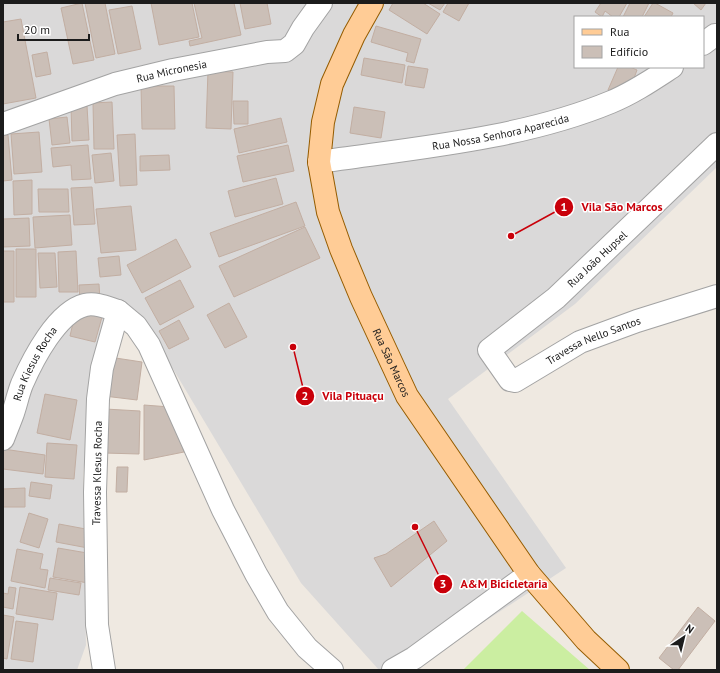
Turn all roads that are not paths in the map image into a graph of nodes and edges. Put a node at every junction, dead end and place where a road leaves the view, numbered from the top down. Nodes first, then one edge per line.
1 (321, 3) edge
2 (372, 3) edge
3 (670, 68) edge
4 (3, 124) edge
5 (717, 144) edge
6 (319, 162) junction
7 (717, 296) edge
8 (118, 311) junction
9 (489, 350) joint
10 (3, 439) edge
11 (529, 574) junction
12 (104, 670) edge
13 (332, 670) edge
14 (393, 670) edge
15 (618, 670) edge

1 - 4 street, Rua Micronesia
2 - 6 main road, Rua São Marcos
3 - 6 street, Rua Nossa Senhora Aparecida
5 - 9 street, Rua João Hupsel
6 - 11 main road, Rua São Marcos
7 - 9 street, Travessa Nello Santos
8 - 10 street, Rua Kiesus Rocha
8 - 12 street, Travessa Klesus Rocha
8 - 13 street
11 - 14 street
11 - 15 main road, Rua São Marcos

